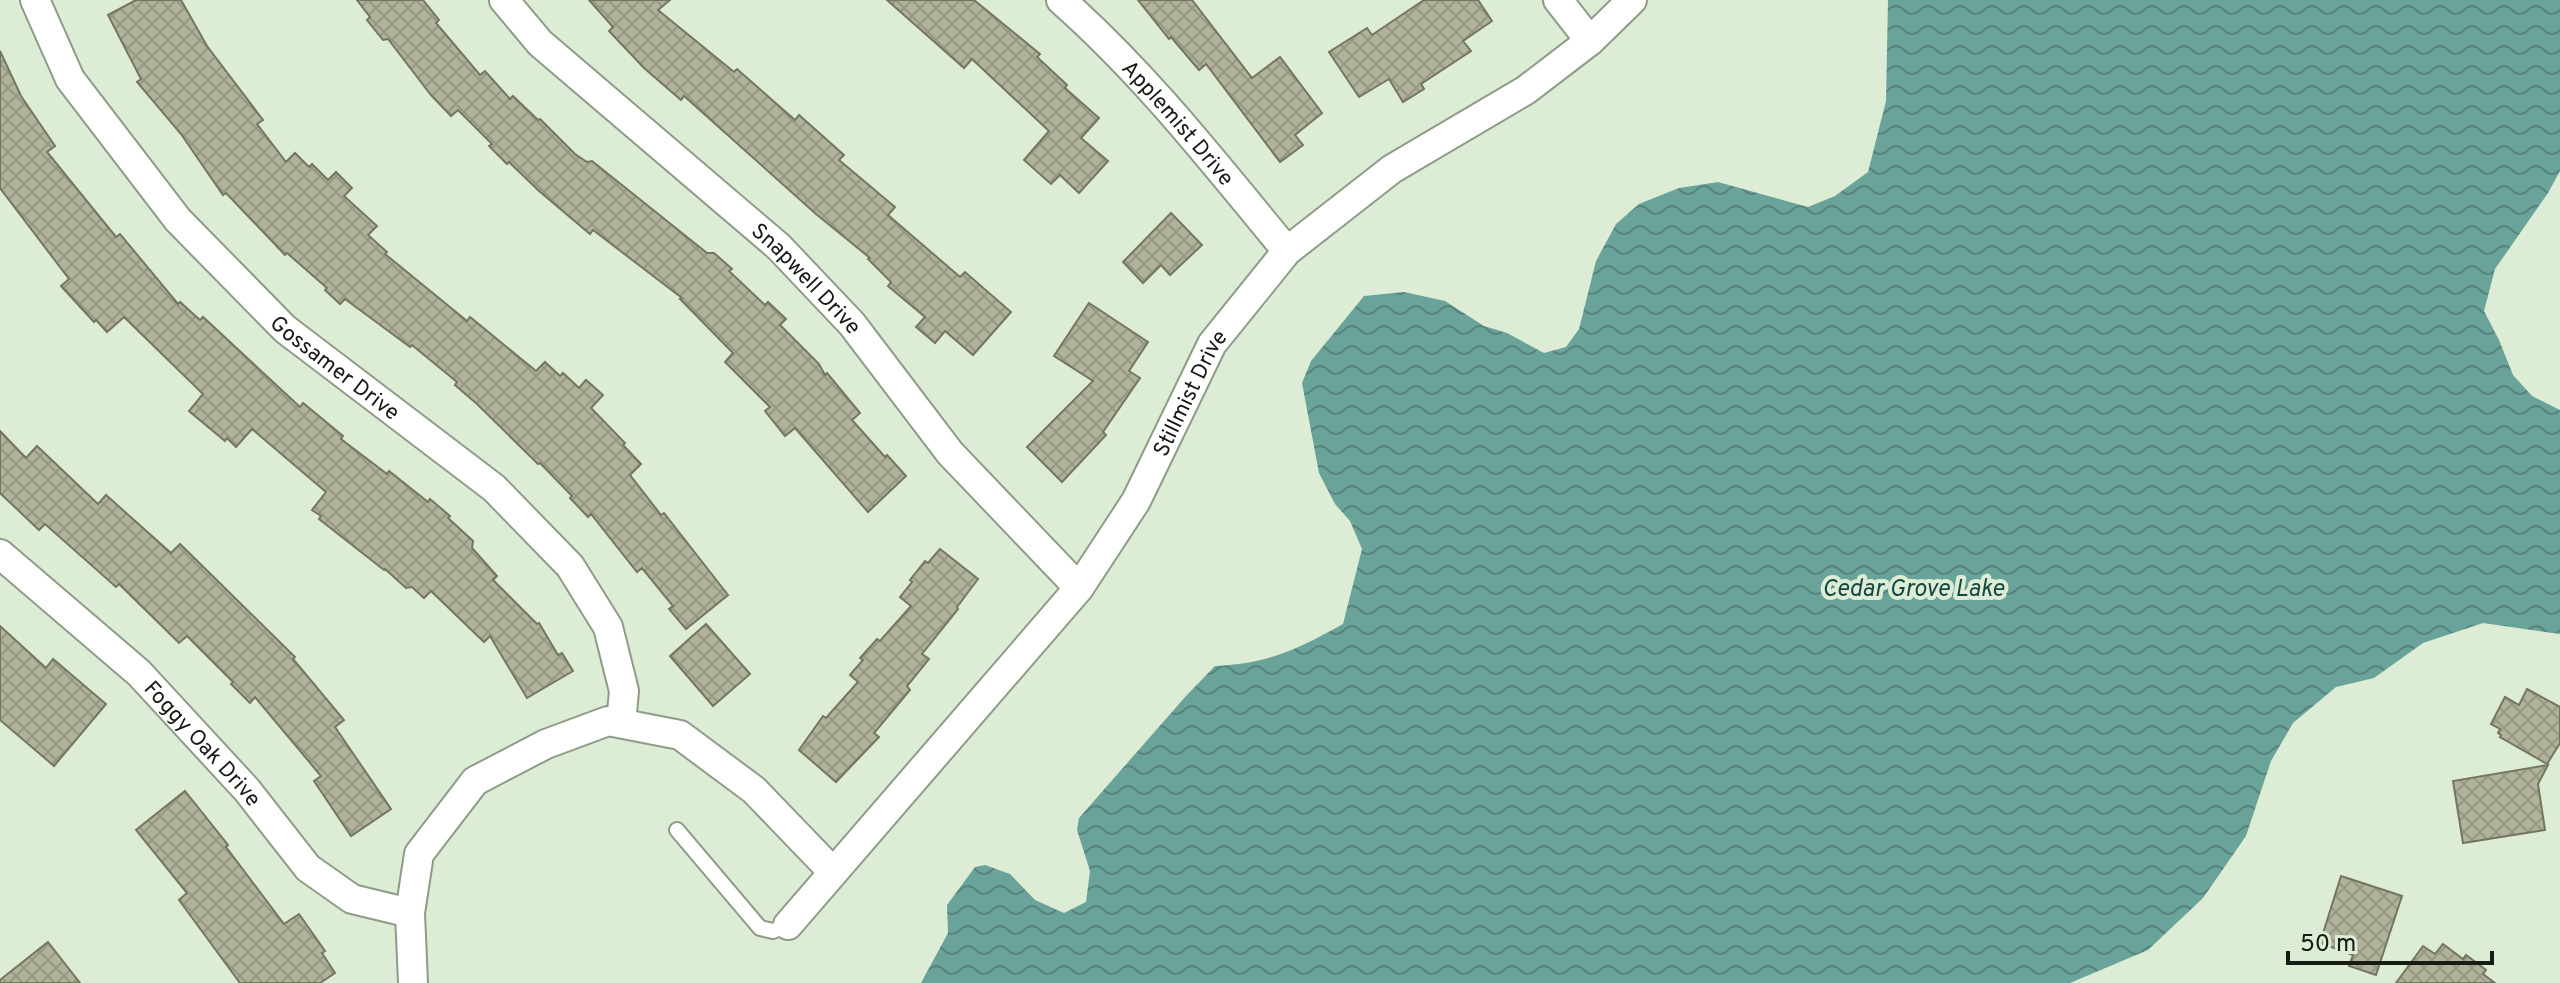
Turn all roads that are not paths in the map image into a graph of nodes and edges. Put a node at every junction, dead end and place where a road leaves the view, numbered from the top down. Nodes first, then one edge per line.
1 (35, 0) edge
2 (504, 0) edge
3 (1061, 0) edge
4 (1558, 0) edge
5 (1632, 0) edge
6 (1590, 41) junction
7 (1287, 251) junction
8 (0, 554) edge
9 (1079, 588) junction
10 (621, 723) junction
11 (677, 830) dead end
12 (833, 872) junction
13 (410, 913) junction
14 (788, 925) joint
15 (413, 983) edge

1 - 10 street, Gossamer Drive
2 - 9 street, Snapwell Drive
3 - 7 street, Applemist Drive
4 - 6 street
5 - 6 street, Stillmist Drive
6 - 7 street, Stillmist Drive
7 - 9 street, Stillmist Drive
8 - 13 street, Foggy Oak Drive
9 - 12 street, Stillmist Drive
10 - 12 street
10 - 13 street
11 - 14 lane
12 - 14 street, Stillmist Drive
13 - 15 street

